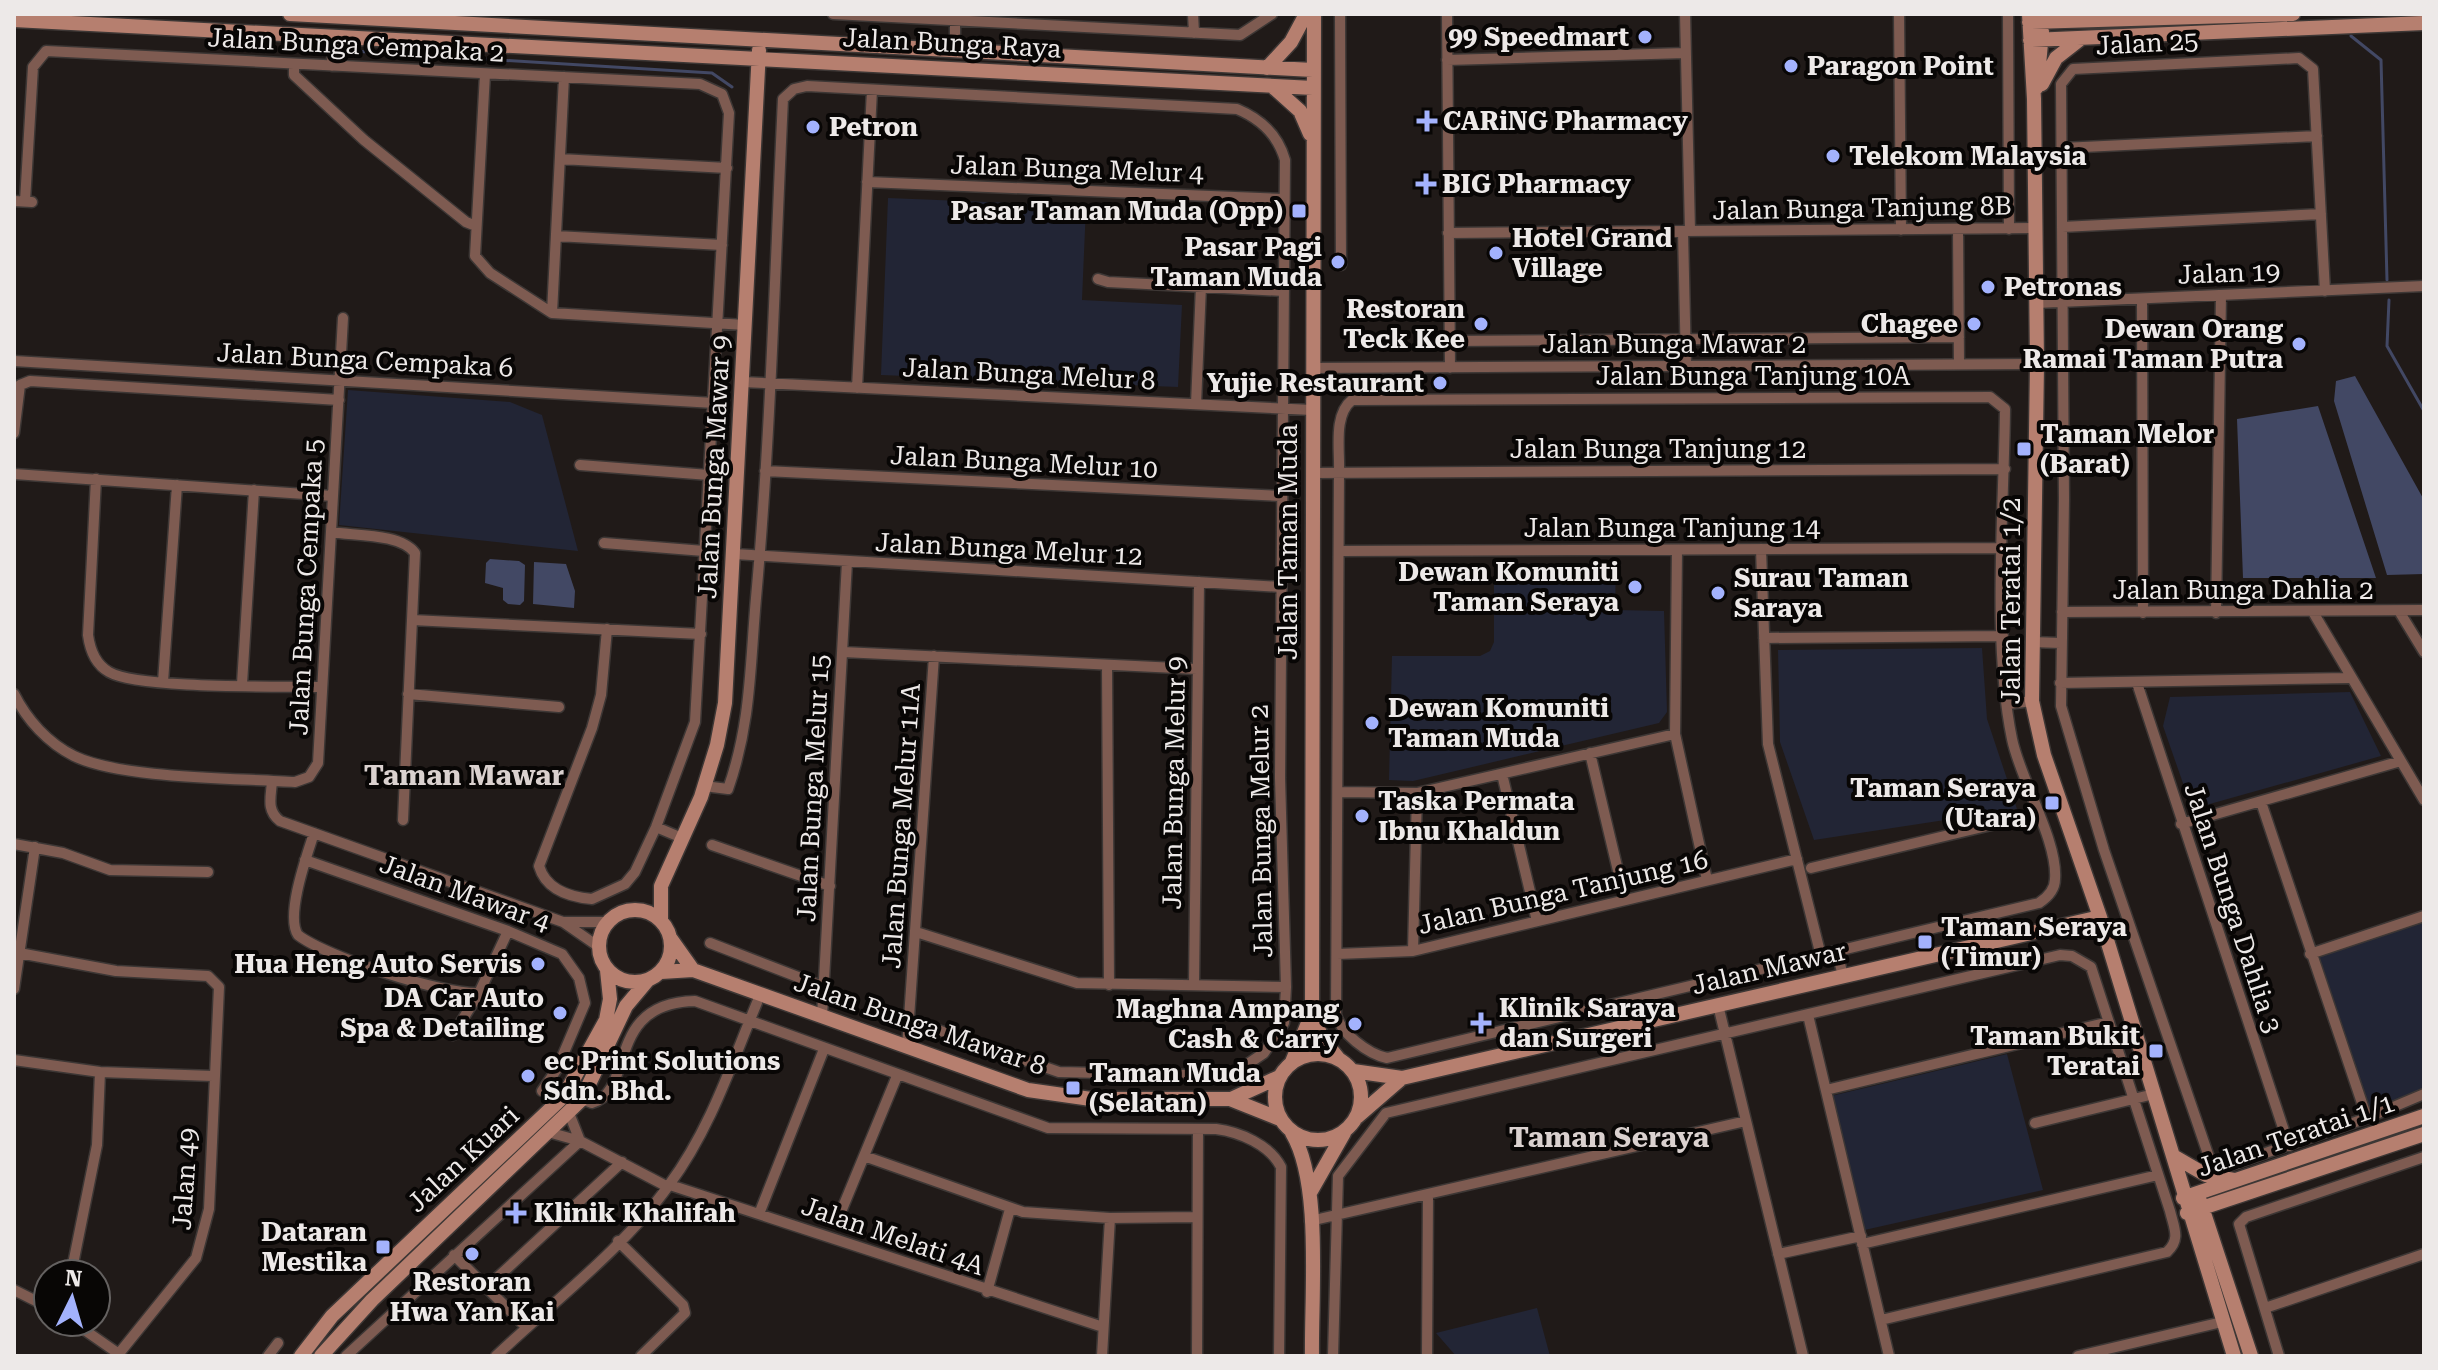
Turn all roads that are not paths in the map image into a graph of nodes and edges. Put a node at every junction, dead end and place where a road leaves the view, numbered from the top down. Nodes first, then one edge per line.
1 (290, 14) edge
2 (833, 14) edge
3 (1193, 14) edge
4 (1272, 14) edge
5 (1306, 14) edge
6 (1314, 14) edge
7 (1340, 14) edge
8 (1447, 14) edge
9 (1685, 14) edge
10 (1899, 14) edge
11 (2008, 14) edge
12 (2063, 14) edge
13 (2293, 14) edge
14 (2035, 18) edge
15 (14, 20) edge
16 (558, 21) edge
17 (2085, 22) junction
18 (955, 23) junction
19 (2424, 23) edge
20 (1194, 33) junction
21 (333, 37) junction
22 (759, 40) junction
23 (2036, 40) junction
24 (2080, 40) junction
25 (558, 47) junction
26 (955, 51) junction
27 (1685, 53) junction
28 (758, 57) junction
29 (1447, 60) junction
30 (853, 62) junction
31 (294, 65) junction
32 (332, 66) junction
33 (1267, 68) junction
34 (1313, 70) junction
35 (485, 74) junction
36 (564, 77) junction
37 (1272, 86) junction
38 (851, 88) junction
39 (1313, 88) junction
40 (872, 90) junction
41 (2034, 99) junction
42 (2317, 136) junction
43 (1313, 146) junction
44 (2062, 148) junction
45 (560, 159) junction
46 (727, 168) junction
47 (867, 182) junction
48 (1284, 199) junction
49 (24, 201) edge
50 (2321, 214) junction
51 (476, 226) junction
52 (2062, 227) junction
53 (2035, 228) junction
54 (1958, 229) junction
55 (2009, 229) junction
56 (1901, 230) junction
57 (1686, 231) junction
58 (1448, 233) junction
59 (556, 236) junction
60 (722, 245) junction
61 (1341, 265) dead end
62 (1098, 279) dead end
63 (1201, 286) junction
64 (2424, 286) edge
65 (1284, 291) junction
66 (2325, 291) junction
67 (2221, 295) junction
68 (2142, 299) junction
69 (2063, 302) junction
70 (2036, 303) junction
71 (552, 313) junction
72 (343, 318) dead end
73 (718, 324) junction
74 (745, 325) junction
75 (1959, 337) junction
76 (1686, 339) junction
77 (1449, 341) junction
78 (14, 361) edge
79 (1959, 364) junction
80 (2037, 364) junction
81 (1686, 366) junction
82 (1313, 368) junction
83 (1450, 368) junction
84 (340, 380) junction
85 (743, 382) junction
86 (769, 383) junction
87 (857, 388) junction
88 (339, 400) junction
89 (714, 403) junction
90 (1196, 404) junction
91 (1284, 409) junction
92 (1312, 410) junction
93 (14, 433) edge
94 (580, 465) dead end
95 (2005, 469) junction
96 (765, 471) junction
97 (1339, 472) junction
98 (1313, 473) junction
99 (14, 474) edge
100 (709, 475) junction
101 (96, 479) junction
102 (177, 485) junction
103 (254, 490) junction
104 (333, 496) junction
105 (1282, 496) junction
106 (331, 532) junction
107 (604, 543) dead end
108 (2004, 548) junction
109 (1761, 549) junction
110 (1677, 550) junction
111 (704, 551) junction
112 (1340, 551) junction
113 (734, 554) junction
114 (761, 556) junction
115 (847, 562) junction
116 (1199, 582) junction
117 (1281, 587) junction
118 (2424, 610) edge
119 (2399, 611) junction
120 (2062, 612) junction
121 (2313, 612) junction
122 (2143, 613) junction
123 (2216, 613) junction
124 (412, 620) junction
125 (607, 629) junction
126 (701, 634) junction
127 (2003, 636) junction
128 (1764, 638) junction
129 (2031, 642) junction
130 (2061, 643) junction
131 (843, 652) junction
132 (2424, 652) edge
133 (934, 656) junction
134 (1107, 665) junction
135 (1197, 669) junction
136 (2349, 678) junction
137 (163, 682) junction
138 (2060, 683) junction
139 (2137, 683) junction
140 (242, 684) junction
141 (321, 687) junction
142 (14, 694) edge
143 (408, 694) junction
144 (2032, 701) junction
145 (2008, 704) junction
146 (559, 707) dead end
147 (1675, 734) junction
148 (1590, 753) junction
149 (2401, 761) junction
150 (1502, 774) junction
151 (272, 781) junction
152 (704, 786) junction
153 (1339, 792) junction
154 (1417, 793) junction
155 (2424, 800) edge
156 (2261, 802) junction
157 (2037, 814) junction
158 (403, 820) dead end
159 (2181, 824) junction
160 (656, 827) junction
161 (314, 833) junction
162 (682, 838) junction
163 (14, 844) edge
164 (712, 845) dead end
165 (35, 847) junction
166 (1797, 859) junction
167 (305, 860) junction
168 (1811, 868) dead end
169 (208, 872) dead end
170 (1707, 880) junction
171 (661, 886) junction
172 (830, 886) junction
173 (1625, 900) junction
174 (634, 910) junction
175 (2424, 916) edge
176 (2100, 917) junction
177 (661, 921) junction
178 (1537, 921) junction
179 (563, 922) junction
180 (608, 922) junction
181 (508, 931) junction
182 (916, 932) junction
183 (671, 939) junction
184 (710, 943) dead end
185 (599, 947) junction
186 (1413, 951) junction
187 (1837, 952) junction
188 (19, 953) junction
189 (1337, 954) junction
190 (2310, 954) junction
191 (1821, 956) junction
192 (607, 970) junction
193 (693, 970) junction
194 (661, 972) junction
195 (1843, 976) junction
196 (647, 981) junction
197 (1194, 984) junction
198 (1109, 985) junction
199 (824, 987) junction
200 (1286, 987) junction
201 (14, 989) edge
202 (479, 993) junction
203 (761, 993) junction
204 (1718, 1005) junction
205 (1312, 1013) junction
206 (1808, 1015) junction
207 (822, 1016) junction
208 (750, 1020) junction
209 (909, 1020) junction
210 (2109, 1022) junction
211 (1725, 1034) junction
212 (453, 1035) dead end
213 (907, 1047) junction
214 (824, 1049) junction
215 (1338, 1058) junction
216 (14, 1060) edge
217 (1292, 1062) junction
218 (1353, 1071) junction
219 (100, 1072) junction
220 (213, 1076) junction
221 (897, 1076) junction
222 (1279, 1077) junction
223 (1402, 1078) junction
224 (1826, 1090) junction
225 (2154, 1094) junction
226 (2424, 1094) edge
227 (564, 1096) junction
228 (582, 1099) junction
229 (1230, 1099) junction
230 (2132, 1099) junction
231 (569, 1113) junction
232 (2424, 1116) edge
233 (1357, 1117) junction
234 (2367, 1118) junction
235 (1280, 1119) junction
236 (1746, 1121) junction
237 (2035, 1123) dead end
238 (1198, 1129) junction
239 (548, 1132) junction
240 (1344, 1132) junction
241 (1292, 1133) junction
242 (2424, 1134) edge
243 (580, 1141) junction
244 (2289, 1146) junction
245 (864, 1156) junction
246 (2175, 1157) junction
247 (2424, 1157) edge
248 (622, 1162) junction
249 (2158, 1175) junction
250 (2181, 1176) junction
251 (2237, 1180) junction
252 (669, 1186) junction
253 (1310, 1193) junction
254 (1428, 1196) junction
255 (2200, 1201) junction
256 (2185, 1206) junction
257 (1010, 1209) junction
258 (759, 1214) junction
259 (1335, 1216) junction
260 (1197, 1217) junction
261 (1110, 1218) junction
262 (838, 1219) dead end
263 (1310, 1221) junction
264 (1862, 1240) junction
265 (618, 1241) junction
266 (1778, 1254) junction
267 (2424, 1254) edge
268 (454, 1255) junction
269 (74, 1258) edge
270 (486, 1288) junction
271 (14, 1290) edge
272 (987, 1292) junction
273 (32, 1299) edge
274 (2265, 1308) junction
275 (1881, 1320) junction
276 (2222, 1322) junction
277 (526, 1327) junction
278 (1103, 1327) junction
279 (95, 1338) edge
280 (278, 1343) dead end
281 (118, 1355) edge
282 (268, 1356) edge
283 (301, 1356) edge
284 (321, 1356) edge
285 (346, 1356) edge
286 (496, 1356) edge
287 (641, 1356) edge
288 (1102, 1356) edge
289 (1197, 1356) edge
290 (1279, 1356) edge
291 (1312, 1356) edge
292 (1333, 1356) edge
293 (1427, 1356) edge
294 (1803, 1356) edge
295 (1889, 1356) edge
296 (2078, 1356) edge
297 (2234, 1356) edge
298 (2251, 1356) edge
299 (2279, 1356) edge

1 - 16 street, Jalan Bunga Raya
2 - 18 street
3 - 20 street
4 - 20 street
5 - 33 street
6 - 34 street, Jalan Taman Muda
7 - 61 street
8 - 29 street
9 - 27 street
10 - 56 street
11 - 55 street
12 - 17 street
13 - 17 street
14 - 17 street
14 - 23 street, Jalan Teratai 1/2
15 - 21 street, Jalan Bunga Raya
16 - 22 street, Jalan Bunga Raya
16 - 25 street
18 - 20 street
18 - 26 street
19 - 24 street
21 - 25 street, Jalan Bunga Raya
21 - 32 street
22 - 26 street, Jalan Bunga Raya
22 - 28 street, Jalan Bunga Mawar 9
23 - 24 street
23 - 41 street, Jalan Teratai 1/2
24 - 41 street
25 - 28 street, Jalan Bunga Raya
26 - 33 street, Jalan Bunga Raya
27 - 29 street
27 - 57 street
28 - 30 street, Jalan Bunga Raya
28 - 74 street, Jalan Bunga Mawar 9
29 - 58 street
30 - 37 street, Jalan Bunga Raya
30 - 38 street
31 - 32 street, Jalan Bunga Cempaka 2
31 - 49 street, Jalan Bunga Cempaka 2
31 - 51 street
32 - 35 street, Jalan Bunga Cempaka 2
33 - 34 street, Jalan Bunga Raya
34 - 39 street, Jalan Taman Muda
35 - 36 street, Jalan Bunga Cempaka 2
35 - 51 street
36 - 45 street
36 - 46 street, Jalan Bunga Cempaka 2
37 - 39 street, Jalan Bunga Raya
37 - 43 street
38 - 40 street, Jalan Bunga Melur 2
38 - 86 street, Jalan Bunga Melur 2
39 - 43 street, Jalan Taman Muda
40 - 47 street
40 - 48 street, Jalan Bunga Melur 2
41 - 53 street, Jalan Teratai 1/2
42 - 44 street
42 - 44 street, Jalan 25
42 - 50 street
43 - 82 street, Jalan Taman Muda
44 - 52 street, Jalan 25
45 - 46 street
45 - 59 street
46 - 60 street
47 - 48 street, Jalan Bunga Melur 4
47 - 87 street
48 - 65 street, Jalan Bunga Melur 2
50 - 52 street
50 - 66 street
51 - 71 street
52 - 69 street, Jalan 25
53 - 55 street, Jalan Bunga Tanjung 8B
53 - 70 street, Jalan Teratai 1/2
54 - 55 street, Jalan Bunga Tanjung 8B
54 - 56 street, Jalan Bunga Tanjung 8B
54 - 75 street
56 - 57 street, Jalan Bunga Tanjung 8B
57 - 58 street, Jalan Bunga Tanjung 8B
57 - 76 street
58 - 77 street
59 - 60 street
59 - 71 street
60 - 73 street
62 - 63 street
63 - 65 street
63 - 90 street
64 - 66 street, Jalan 19
65 - 91 street, Jalan Bunga Melur 2
66 - 67 street, Jalan 19
67 - 68 street, Jalan 19
67 - 123 street
68 - 69 street, Jalan 19
68 - 122 street
69 - 70 street, Jalan 19
69 - 120 street, Jalan 25
70 - 80 street, Jalan Teratai 1/2
71 - 73 street
72 - 84 street, Jalan Bunga Cempaka 5
73 - 74 street
73 - 89 street
74 - 85 street, Jalan Bunga Mawar 9
75 - 76 street
75 - 79 street
76 - 77 street
76 - 81 street
77 - 83 street
78 - 84 street, Jalan Bunga Cempaka 6
79 - 80 street, Jalan Bunga Mawar 2
79 - 81 street, Jalan Bunga Mawar 2
80 - 129 street, Jalan Teratai 1/2
81 - 83 street, Jalan Bunga Mawar 2
82 - 83 street, Jalan Bunga Mawar 2
82 - 92 street, Jalan Taman Muda
84 - 88 street, Jalan Bunga Cempaka 5
84 - 89 street, Jalan Bunga Cempaka 6
85 - 86 street, Jalan Bunga Melur 8
85 - 113 street, Jalan Bunga Mawar 9
86 - 87 street, Jalan Bunga Melur 8
86 - 96 street
87 - 90 street, Jalan Bunga Melur 8
88 - 93 street
88 - 104 street, Jalan Bunga Cempaka 5
89 - 100 street
90 - 91 street, Jalan Bunga Melur 8
91 - 92 street, Jalan Bunga Melur 8
91 - 105 street, Jalan Bunga Melur 2
92 - 98 street, Jalan Taman Muda
94 - 100 street
95 - 97 street, Jalan Bunga Tanjung 12
95 - 97 street, Jalan Bunga Tanjung 10A
95 - 108 street
96 - 105 street, Jalan Bunga Melur 10
96 - 114 street
97 - 98 street, Jalan Bunga Tanjung 12
97 - 112 street, Jalan Bunga Tanjung 10A
98 - 205 street, Jalan Taman Muda
99 - 101 street
100 - 111 street
101 - 102 street
101 - 137 street
102 - 103 street
102 - 137 street
103 - 104 street
103 - 140 street
104 - 106 street, Jalan Bunga Cempaka 5
105 - 117 street, Jalan Bunga Melur 2
106 - 124 street
106 - 141 street, Jalan Bunga Cempaka 5
107 - 111 street
108 - 109 street, Jalan Bunga Tanjung 14
108 - 127 street
109 - 110 street, Jalan Bunga Tanjung 14
109 - 128 street
110 - 112 street, Jalan Bunga Tanjung 14
110 - 147 street
111 - 126 street
112 - 153 street, Jalan Bunga Tanjung 10A
113 - 114 street, Jalan Bunga Melur 12
113 - 152 street, Jalan Bunga Mawar 9
114 - 115 street, Jalan Bunga Melur 12
114 - 152 street
115 - 116 street, Jalan Bunga Melur 12
115 - 131 street, Jalan Bunga Melur 15
116 - 117 street, Jalan Bunga Melur 12
116 - 135 street, Jalan Bunga Melur 9
117 - 200 street, Jalan Bunga Melur 2
118 - 119 street, Jalan Bunga Dahlia 2
119 - 121 street, Jalan Bunga Dahlia 2
119 - 132 street
120 - 122 street, Jalan Bunga Dahlia 2
120 - 130 street, Jalan Teratai 1/2
121 - 123 street, Jalan Bunga Dahlia 2
121 - 136 street
122 - 123 street, Jalan Bunga Dahlia 2
124 - 125 street
124 - 143 street
125 - 126 street
125 - 160 street
126 - 160 street
127 - 128 street
127 - 145 street
128 - 166 street
129 - 130 street
129 - 144 street, Jalan Teratai 1/2
130 - 138 street, Jalan Teratai 1/2
131 - 133 street
131 - 172 street, Jalan Bunga Melur 15
133 - 134 street
133 - 182 street, Jalan Bunga Melur 11A
134 - 135 street
134 - 198 street
135 - 197 street, Jalan Bunga Melur 9
136 - 139 street
136 - 149 street
137 - 140 street
138 - 139 street
138 - 244 street, Jalan Teratai 1/2
139 - 159 street, Jalan Bunga Dahlia 3
140 - 141 street
141 - 151 street, Jalan Bunga Cempaka 5
142 - 151 street
143 - 146 street
143 - 158 street
144 - 145 street
144 - 176 street, Jalan Teratai 1/2
145 - 157 street
147 - 148 street
147 - 170 street
148 - 150 street
148 - 173 street
149 - 155 street
149 - 156 street
150 - 154 street
150 - 178 street
151 - 161 street
152 - 162 street, Jalan Bunga Mawar 9
153 - 154 street
153 - 189 street, Jalan Bunga Tanjung 10A
154 - 186 street
156 - 159 street
156 - 190 street
157 - 168 street
157 - 187 street
159 - 244 street, Jalan Bunga Dahlia 3
160 - 162 street
161 - 167 street
161 - 179 street
162 - 171 street, Jalan Bunga Mawar 9
163 - 165 street
164 - 172 street
165 - 169 street
165 - 188 street
166 - 170 street, Jalan Bunga Tanjung 16
166 - 191 street
167 - 181 street, Jalan Mawar 4
167 - 202 street
170 - 173 street, Jalan Bunga Tanjung 16
171 - 174 street, Jalan Bunga Mawar 9
171 - 177 street, Jalan Bunga Mawar 9
172 - 199 street, Jalan Bunga Melur 15
173 - 178 street, Jalan Bunga Tanjung 16
174 - 177 street
174 - 180 street
175 - 190 street
176 - 195 street, Jalan Mawar
176 - 225 street, Jalan Teratai 1/2
177 - 183 street
178 - 186 street, Jalan Bunga Tanjung 16
179 - 180 street
179 - 185 street
180 - 185 street
181 - 202 street
181 - 227 street, Jalan Mawar 4
182 - 198 street
182 - 209 street, Jalan Bunga Melur 11A
183 - 193 street
183 - 194 street
184 - 199 street
185 - 192 street
186 - 189 street, Jalan Bunga Tanjung 16
187 - 191 street
187 - 195 street
188 - 201 street
188 - 220 street, Jalan 49
189 - 191 street, Jalan Bunga Tanjung 10A
190 - 234 street
192 - 196 street
192 - 227 street, Jalan Kuari
193 - 194 street, Jalan Bunga Mawar 8
193 - 203 street, Jalan Bunga Mawar 8
194 - 196 street
195 - 204 street, Jalan Mawar
196 - 228 street, Jalan Kuari
197 - 198 street
197 - 200 street
199 - 207 street, Jalan Bunga Melur 15
200 - 209 street, Jalan Bunga Melur 2
202 - 212 street
203 - 207 street, Jalan Bunga Mawar 8
203 - 208 street
204 - 211 street
204 - 223 street, Jalan Mawar
205 - 215 street, Jalan Taman Muda
205 - 217 street, Jalan Taman Muda
206 - 210 street
206 - 211 street
206 - 224 street
207 - 213 street, Jalan Bunga Mawar 8
208 - 214 street
208 - 228 street
208 - 252 street
209 - 213 street, Jalan Bunga Melur 11A
210 - 224 street
210 - 230 street
211 - 236 street
211 - 259 street
213 - 229 street, Jalan Bunga Mawar 8
214 - 221 street
214 - 258 street
215 - 217 street
215 - 218 street
216 - 219 street
217 - 222 street
218 - 223 street, Jalan Mawar
218 - 233 street
219 - 220 street
219 - 269 street
220 - 281 street, Jalan 49
221 - 238 street
221 - 245 street
222 - 229 street, Jalan Bunga Mawar 8
222 - 235 street
223 - 233 street, Jalan Mawar
224 - 264 street
225 - 230 street
225 - 246 street, Jalan Teratai 1/2
226 - 234 street
227 - 283 street, Jalan Kuari
228 - 231 street, Jalan Kuari
229 - 235 street, Jalan Bunga Mawar 8
230 - 237 street
230 - 249 street
231 - 239 street, Jalan Kuari
231 - 243 street
232 - 251 street, Jalan Teratai 1/1
233 - 240 street
234 - 244 street
235 - 241 street
236 - 254 street
236 - 266 street
238 - 260 street
238 - 290 street
239 - 243 street, Jalan Melati 4A
239 - 284 street, Jalan Kuari
240 - 241 street
240 - 253 street
241 - 253 street
242 - 255 street, Jalan Teratai 1/1
243 - 248 street, Jalan Melati 4A
243 - 268 street
245 - 257 street
245 - 262 street
246 - 250 street, Jalan Teratai 1/2
246 - 251 street
247 - 274 street
248 - 252 street, Jalan Melati 4A
248 - 270 street
249 - 264 street
249 - 275 street
250 - 255 street, Jalan Teratai 1/2
250 - 256 street, Jalan Teratai 1/2
251 - 255 street, Jalan Teratai 1/1
252 - 258 street, Jalan Melati 4A
252 - 265 street
253 - 263 street
254 - 259 street
254 - 293 street
255 - 256 street, Jalan Teratai 1/1
255 - 298 street, Jalan Teratai 1/2
256 - 276 street, Jalan Teratai 1/2
257 - 261 street
257 - 272 street
258 - 272 street, Jalan Melati 4A
259 - 263 street
259 - 292 street
260 - 261 street
260 - 289 street
261 - 278 street
263 - 291 street
264 - 266 street
264 - 275 street
265 - 277 street
265 - 287 street
266 - 294 street
267 - 274 street
268 - 270 street
268 - 285 street
270 - 277 street
271 - 273 street
272 - 278 street, Jalan Melati 4A
274 - 299 street
275 - 295 street
276 - 296 street
276 - 297 street, Jalan Teratai 1/2
277 - 286 street
278 - 288 street
279 - 281 street
280 - 282 street

